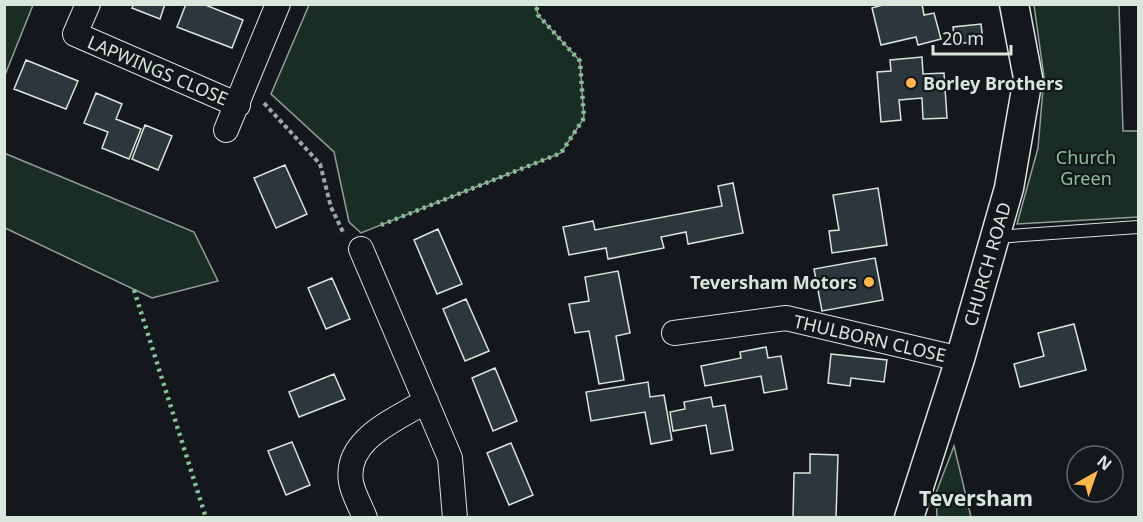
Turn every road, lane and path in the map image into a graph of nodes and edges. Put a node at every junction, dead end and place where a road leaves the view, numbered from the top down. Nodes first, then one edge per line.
1 (88, 4) edge
2 (278, 4) edge
3 (1014, 4) edge
4 (242, 94) junction
5 (226, 130) dead end
6 (1138, 227) edge
7 (994, 237) junction
8 (352, 241) joint
9 (674, 333) dead end
10 (960, 359) junction
11 (426, 402) junction
12 (365, 518) edge
13 (455, 518) edge
14 (909, 518) edge

1 - 4 street, LAPWINGS CLOSE
2 - 4 street
3 - 7 street, CHURCH ROAD
4 - 5 street
4 - 8 path
6 - 7 lane
7 - 10 street, CHURCH ROAD
8 - 11 street
9 - 10 street, THULBORN CLOSE
10 - 14 street, CHURCH ROAD
11 - 12 street
11 - 13 street

